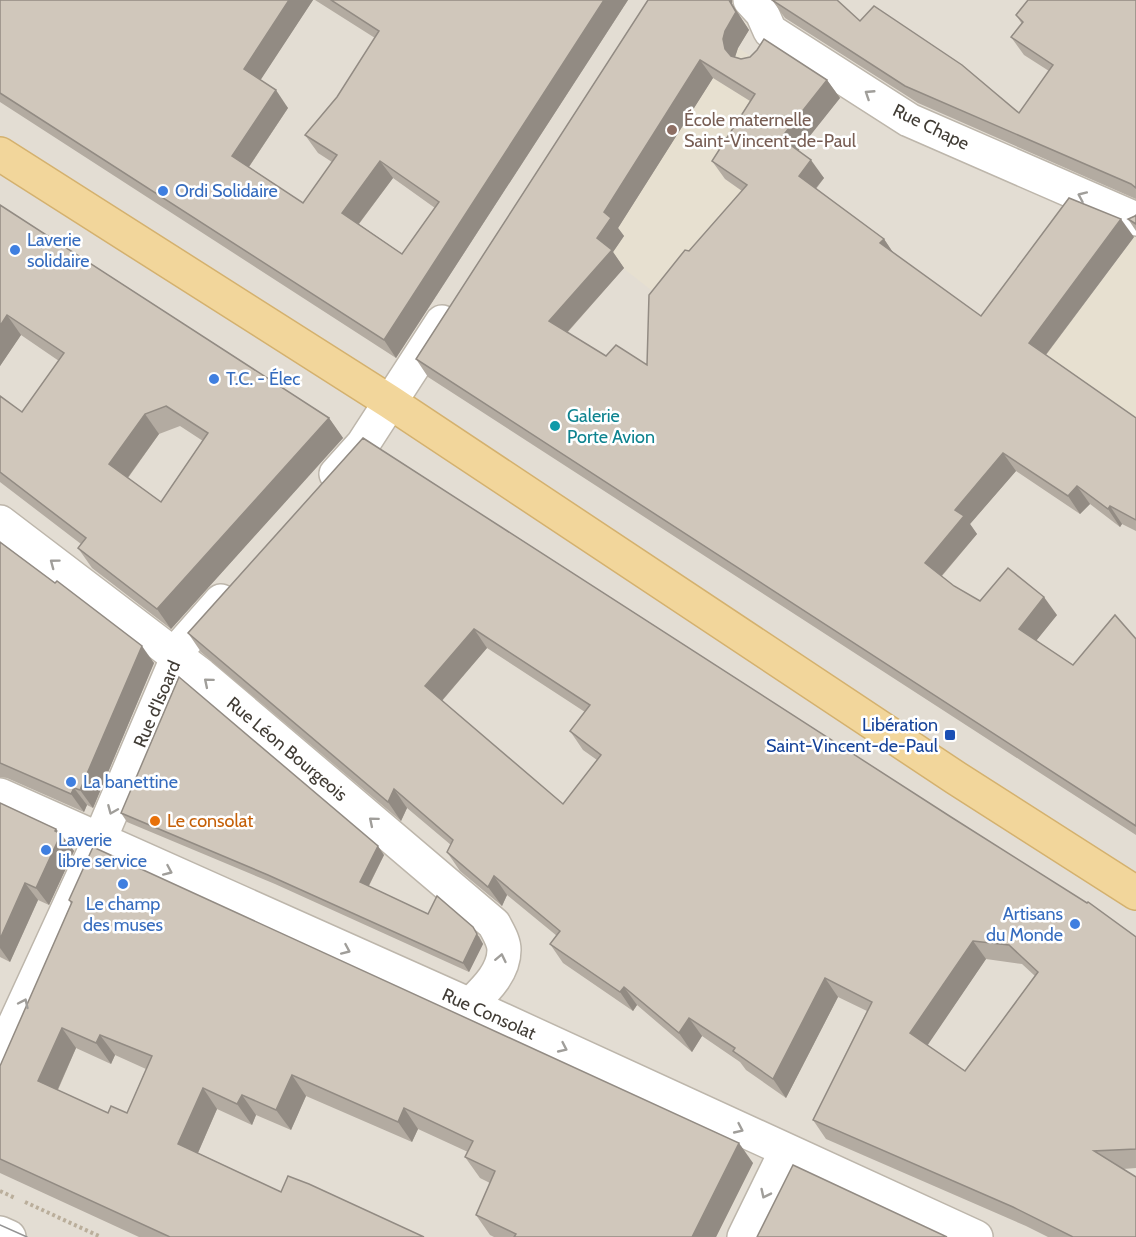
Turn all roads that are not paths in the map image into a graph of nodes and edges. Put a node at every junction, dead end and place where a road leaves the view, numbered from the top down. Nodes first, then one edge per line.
1 (750, 0) edge
2 (0, 154) edge
3 (1136, 219) edge
4 (457, 299) edge
5 (390, 402) junction
6 (316, 496) edge
7 (0, 522) edge
8 (244, 575) edge
9 (177, 657) junction
10 (0, 795) edge
11 (99, 841) junction
12 (1136, 893) edge
13 (470, 1005) junction
14 (0, 1056) edge
15 (786, 1151) junction
16 (0, 1233) edge
17 (9, 1237) edge
18 (744, 1237) edge
19 (976, 1237) edge

3 -> 1 street, Rue Chape
2 - 5 main road
4 - 5 street
5 - 6 street
5 - 12 main road
9 -> 7 street, Rue Léon Bourgeois
8 - 9 street, Rue d'Isoard
9 -> 11 street, Rue d'Isoard
13 -> 9 street, Rue Léon Bourgeois
10 - 11 street, Rue Consolat
11 -> 13 street, Rue Consolat
14 -> 11 street, Rue d'Isoard
13 -> 15 street, Rue Consolat
15 -> 18 street
15 - 19 street, Rue Consolat
16 - 17 street

